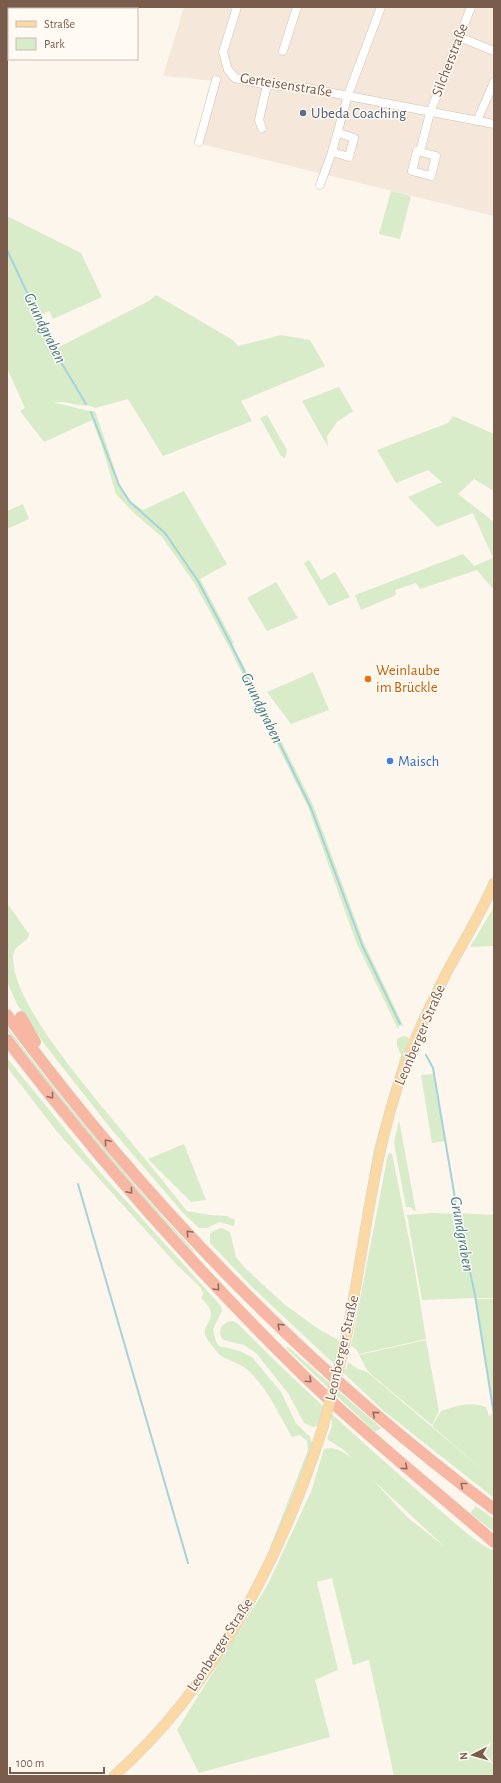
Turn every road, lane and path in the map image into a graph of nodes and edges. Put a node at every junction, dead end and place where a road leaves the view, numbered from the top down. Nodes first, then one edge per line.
1 (237, 7) edge
2 (298, 7) edge
3 (381, 7) edge
4 (471, 7) edge
5 (459, 37) junction
6 (283, 51) dead end
7 (494, 51) edge
8 (216, 80) dead end
9 (494, 82) edge
10 (267, 85) junction
11 (348, 95) junction
12 (430, 113) junction
13 (477, 121) junction
14 (494, 124) edge
15 (262, 128) dead end
16 (338, 133) junction
17 (199, 142) dead end
18 (332, 152) junction
19 (420, 152) dead end
20 (320, 185) dead end
21 (494, 883) edge
22 (7, 1015) edge
23 (21, 1017) dead end
24 (7, 1040) edge
25 (7, 1051) edge
26 (27, 1066) junction
27 (54, 1076) junction
28 (494, 1509) edge
29 (494, 1542) edge
30 (114, 1776) edge

1 - 10 street, Gerteisenstraße
2 - 6 street
3 - 11 street
4 - 5 street, Silcherstraße
5 - 7 street
5 - 12 street, Silcherstraße
8 - 17 street
9 - 13 street
10 - 11 street, Gerteisenstraße
10 - 15 street
11 - 12 street, Gerteisenstraße
11 - 16 street, Gerteisenstraße
12 - 13 street, Gerteisenstraße
12 - 19 street
13 - 14 street, Gerteisenstraße
16 - 18 street, Gerteisenstraße
16 - 18 street
18 - 20 street, Gerteisenstraße
21 - 30 main road, Leonberger Straße, bridge
22 - 27 highway
23 - 27 highway
24 - 26 highway
25 - 26 highway
26 -> 29 highway
28 -> 27 highway

